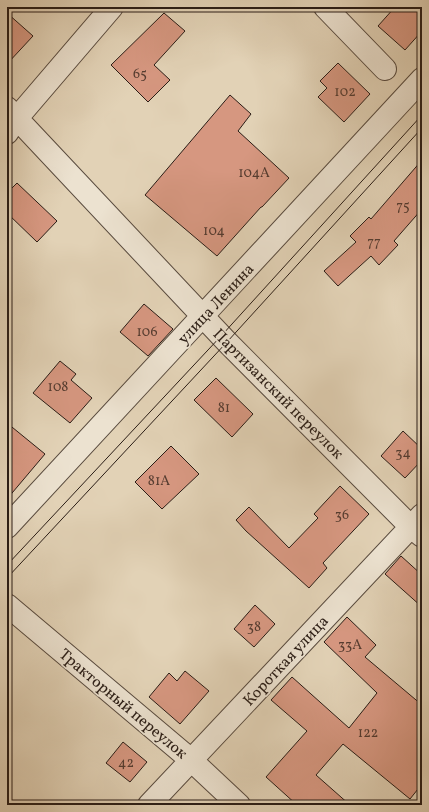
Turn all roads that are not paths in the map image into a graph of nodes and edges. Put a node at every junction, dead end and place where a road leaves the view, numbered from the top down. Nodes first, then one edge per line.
1 (112, 7) edge
2 (325, 7) edge
3 (385, 69) dead end
4 (422, 78) edge
5 (10, 120) edge
6 (203, 315) junction
7 (418, 526) edge
8 (7, 527) edge
9 (7, 605) edge
10 (191, 760) junction
11 (149, 805) edge
12 (239, 805) edge

1 - 5 street
2 - 3 street
4 - 6 street, улица Ленина
5 - 6 street, Партизанский переулок
6 - 7 street, Партизанский переулок
6 - 8 street, улица Ленина
7 - 10 street, Короткая улица
9 - 10 street, Тракторный переулок
10 - 11 street, Короткая улица
10 - 12 street, Тракторный переулок

